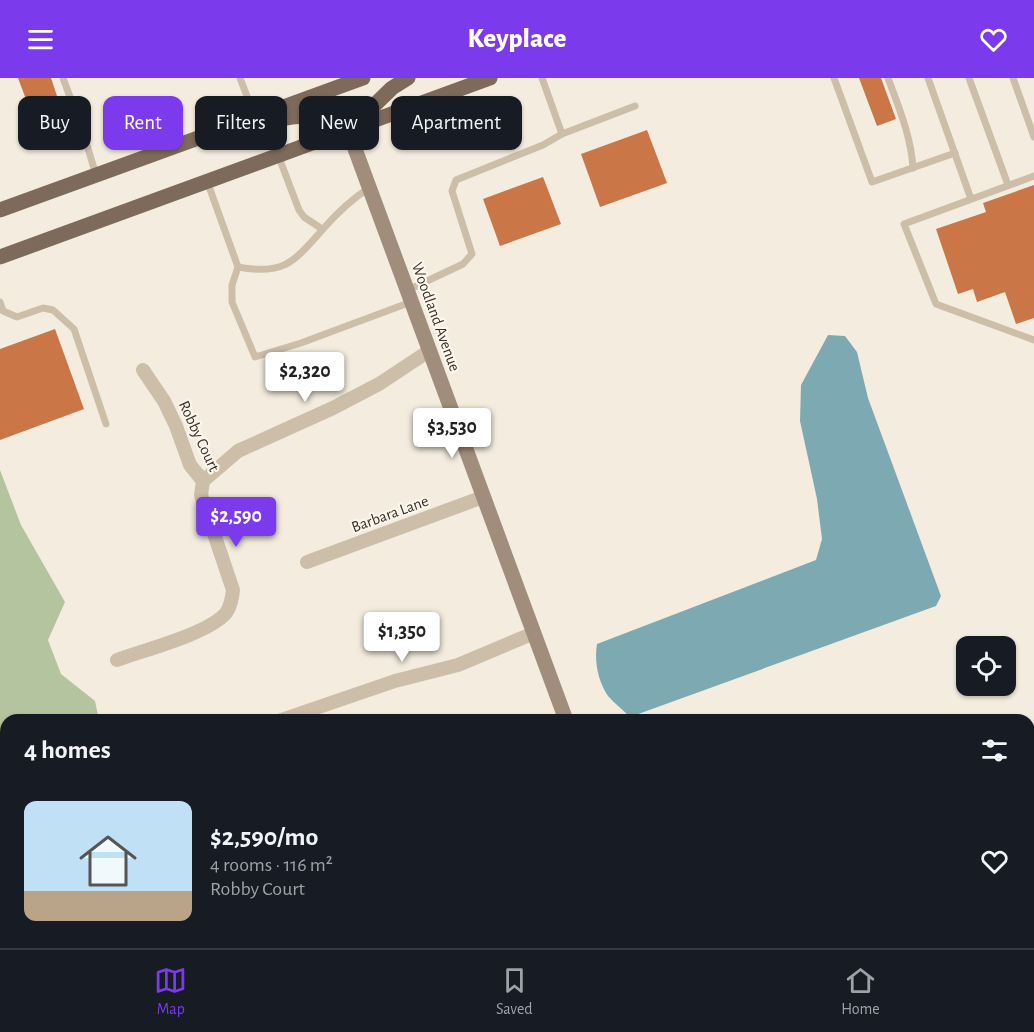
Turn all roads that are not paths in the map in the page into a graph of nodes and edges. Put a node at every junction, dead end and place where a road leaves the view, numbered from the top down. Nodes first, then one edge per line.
1 (63, 78) edge
2 (240, 78) edge
3 (363, 78) edge
4 (408, 78) edge
5 (490, 78) edge
6 (542, 78) edge
7 (834, 78) edge
8 (888, 78) edge
9 (928, 78) edge
10 (969, 78) edge
11 (1013, 78) edge
12 (347, 81) edge
13 (247, 96) edge
14 (379, 100) edge
15 (287, 104) edge
16 (635, 106) dead end
17 (379, 119) edge
18 (562, 134) junction
19 (1034, 137) edge
20 (195, 138) edge
21 (299, 148) edge
22 (355, 150) edge
23 (955, 153) junction
24 (278, 155) junction
25 (913, 168) junction
26 (96, 175) junction
27 (1034, 176) edge
28 (207, 182) junction
29 (1008, 185) junction
30 (369, 188) junction
31 (971, 199) junction
32 (0, 210) edge
33 (322, 230) junction
34 (0, 257) edge
35 (238, 267) junction
36 (409, 296) junction
37 (0, 302) edge
38 (1034, 340) edge
39 (429, 351) junction
40 (143, 370) dead end
41 (106, 424) dead end
42 (203, 482) junction
43 (483, 497) junction
44 (307, 562) dead end
45 (534, 633) junction
46 (117, 660) dead end
47 (299, 714) edge
48 (564, 714) edge
49 (795, 948) edge
50 (800, 948) edge

1 - 26 lane
2 - 13 lane
3 - 12 main road
4 - 14 main road
5 - 17 main road
6 - 18 lane
7 - 25 lane
8 - 25 lane
9 - 23 lane
10 - 29 lane
11 - 19 lane
12 - 15 main road
16 - 18 lane
18 - 36 lane
20 - 26 main road
21 - 24 main road
22 - 30 street, Woodland Avenue
23 - 25 lane
23 - 31 lane
24 - 28 main road
24 - 33 lane
26 - 32 main road
27 - 29 lane
28 - 34 main road
28 - 35 lane
29 - 31 lane
30 - 33 lane
30 - 36 street, Woodland Avenue
31 - 38 lane
33 - 35 lane
35 - 36 lane
36 - 39 street, Woodland Avenue
37 - 41 lane
39 - 42 street
39 - 43 street, Woodland Avenue
40 - 42 street, Robby Court
42 - 46 street, Robby Court
43 - 44 street, Barbara Lane
43 - 45 street, Woodland Avenue
45 - 47 street
45 - 48 street, Woodland Avenue
49 - 50 lane

